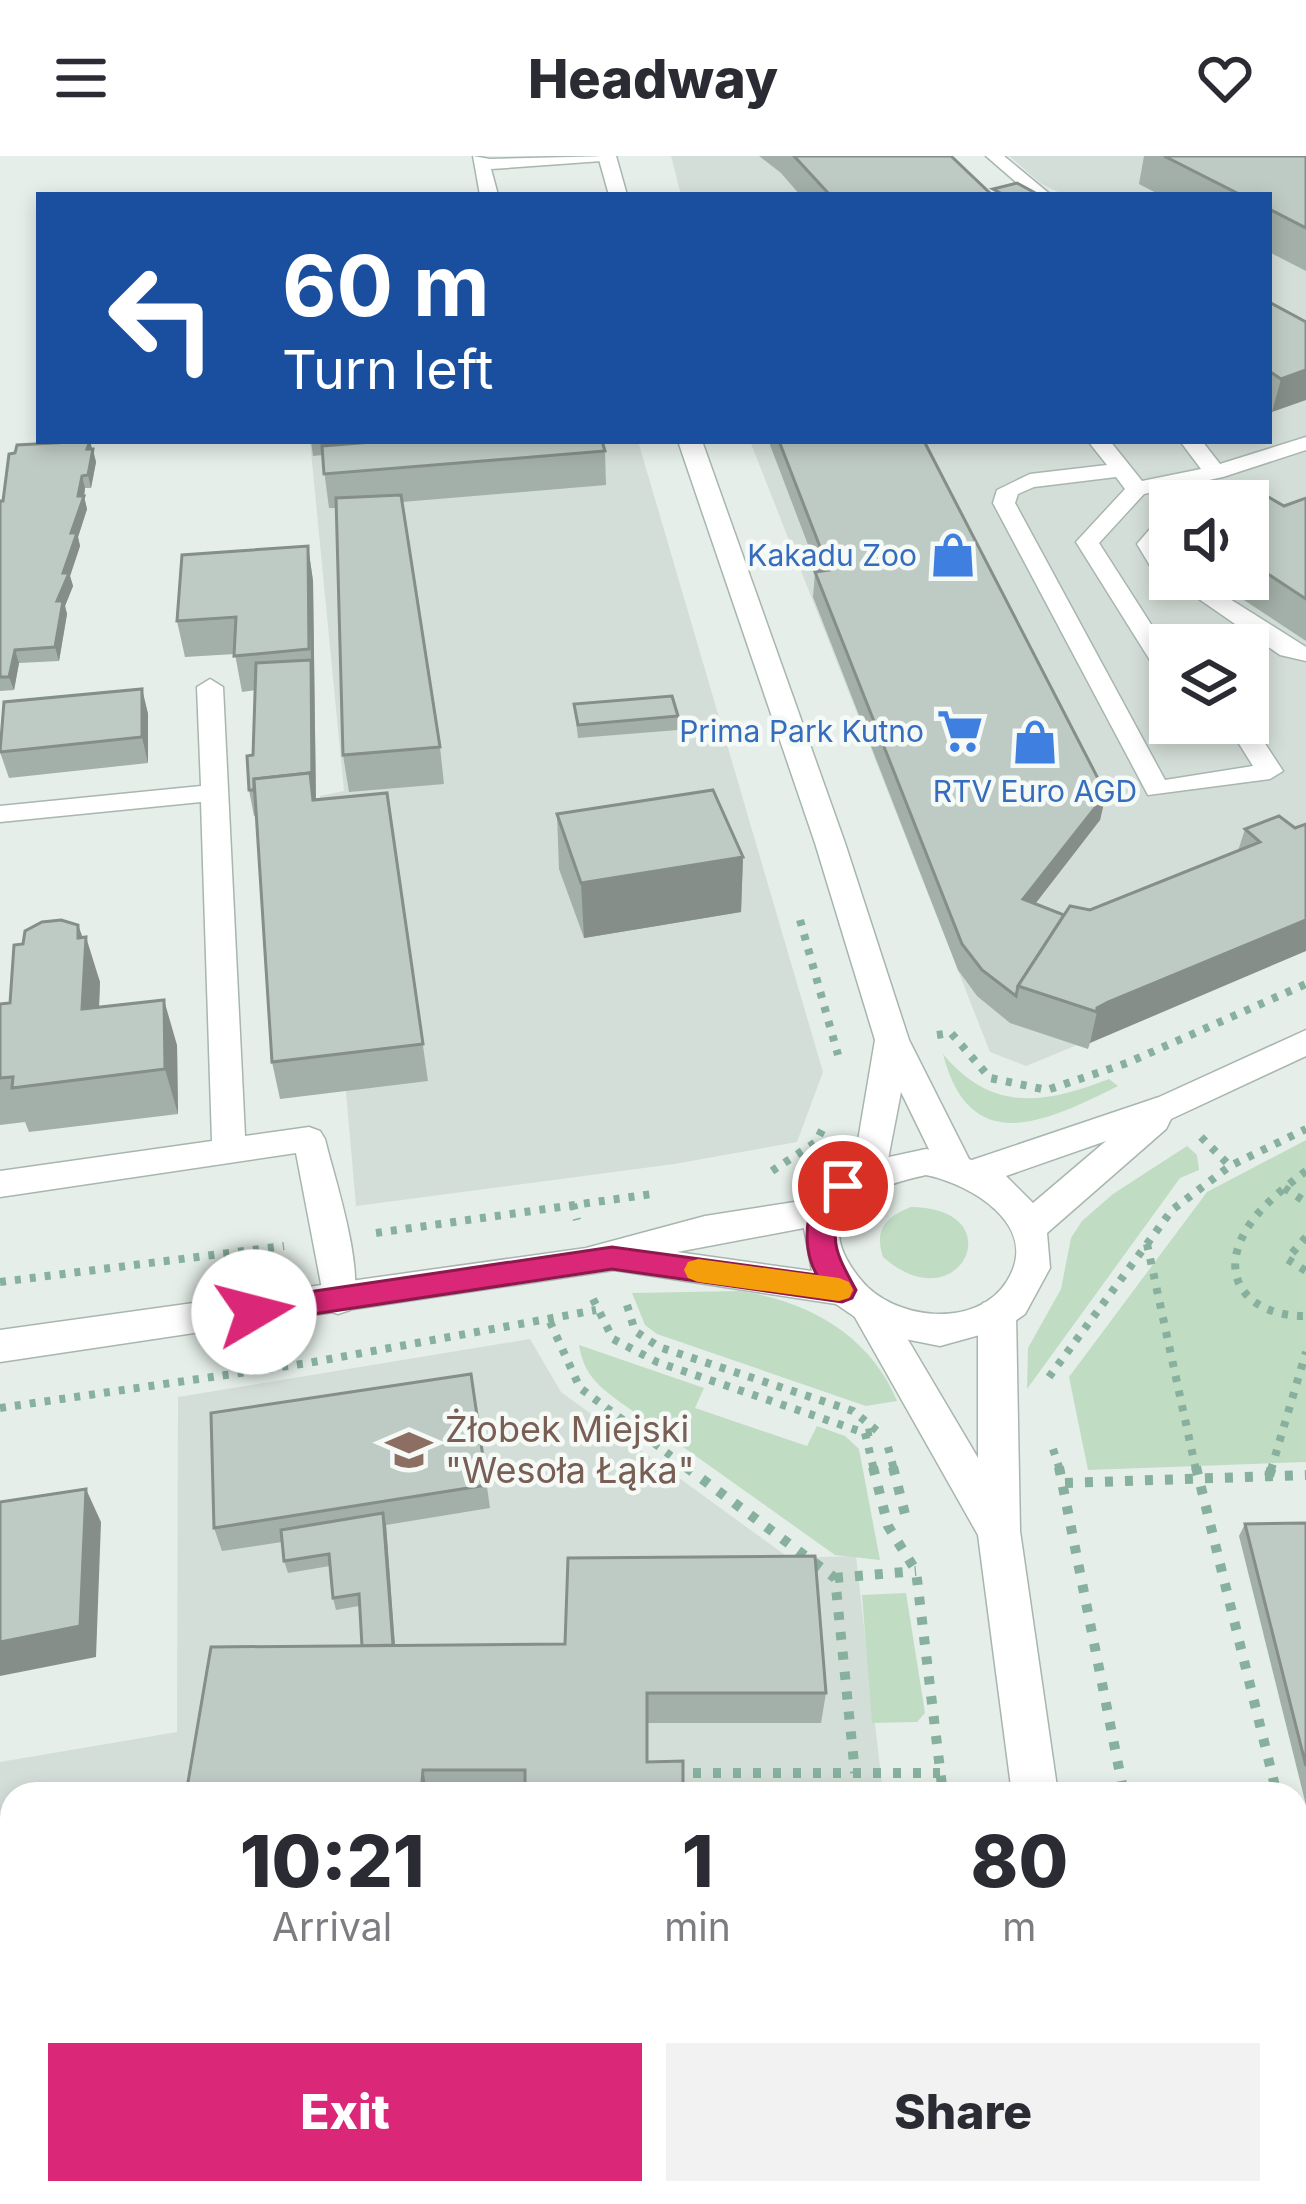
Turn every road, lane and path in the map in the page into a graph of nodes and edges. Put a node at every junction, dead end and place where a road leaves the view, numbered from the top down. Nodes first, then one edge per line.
1 (604, 156) edge
2 (994, 156) edge
3 (482, 160) edge
4 (488, 192) edge
5 (617, 192) edge
6 (1038, 192) edge
7 (1306, 443) edge
8 (691, 444) edge
9 (1101, 444) edge
10 (1193, 444) edge
11 (1215, 472) junction
12 (1128, 479) junction
13 (1208, 480) edge
14 (1214, 600) edge
15 (1149, 640) edge
16 (1306, 654) edge
17 (210, 687) dead end
18 (1253, 744) edge
19 (214, 793) junction
20 (0, 814) edge
21 (1306, 984) edge
22 (950, 1033) dead end
23 (892, 1040) junction
24 (1306, 1042) edge
25 (836, 1050) dead end
26 (836, 1073) dead end
27 (1171, 1106) junction
28 (832, 1107) dead end
29 (1306, 1130) edge
30 (229, 1151) junction
31 (872, 1170) junction
32 (964, 1170) junction
33 (1306, 1171) edge
34 (768, 1173) dead end
35 (0, 1184) edge
36 (1284, 1188) junction
37 (662, 1192) dead end
38 (1306, 1202) edge
39 (824, 1211) junction
40 (1030, 1227) junction
41 (1306, 1238) edge
42 (332, 1240) junction
43 (1146, 1242) junction
44 (612, 1258) junction
45 (1306, 1271) edge
46 (0, 1282) edge
47 (338, 1300) junction
48 (856, 1301) junction
49 (997, 1314) junction
50 (1306, 1316) edge
51 (550, 1322) junction
52 (0, 1346) edge
53 (1306, 1352) edge
54 (0, 1408) edge
55 (998, 1413) junction
56 (1042, 1416) junction
57 (933, 1417) junction
58 (865, 1433) junction
59 (1306, 1475) edge
60 (1269, 1476) junction
61 (1198, 1478) junction
62 (1065, 1483) junction
63 (999, 1531) junction
64 (916, 1570) junction
65 (835, 1578) junction
66 (670, 1773) edge
67 (855, 1773) junction
68 (940, 1773) junction
69 (941, 1782) edge
70 (1033, 1782) edge
71 (1122, 1782) edge
72 (1274, 1782) edge

1 - 3 lane
1 - 5 street
2 - 6 lane
3 - 4 lane
7 - 11 lane
8 - 23 street
9 - 12 lane
10 - 11 lane
11 - 12 lane
11 - 13 lane
12 - 15 lane
12 - 18 lane
14 - 16 lane
17 - 19 lane
19 - 20 lane
19 - 30 lane
21 - 22 path
23 - 31 street
23 - 32 street
24 - 27 street
25 - 26 path
27 - 32 street
27 - 40 street
28 - 34 path
29 - 43 path
30 - 35 lane
30 - 42 lane
31 - 32 street
31 - 39 street
32 - 40 street
33 - 36 path
36 - 38 path
36 - 50 path
37 - 42 path
39 - 44 street
39 - 48 street
40 - 49 street
41 - 45 path
42 - 46 path
42 - 47 lane
43 - 56 path
43 - 61 path
44 - 47 street
44 - 48 street
47 - 52 street
48 - 49 street
48 - 57 street
49 - 55 street
51 - 54 path
51 - 58 path
51 - 65 path
53 - 60 path
55 - 56 path
55 - 63 street
56 - 62 path
57 - 58 path
57 - 63 street
58 - 64 path
59 - 60 path
60 - 61 path
61 - 62 path
61 - 72 path
62 - 71 path
63 - 70 street
64 - 65 path
64 - 68 path
65 - 67 path
66 - 67 path
67 - 68 path
68 - 69 path

